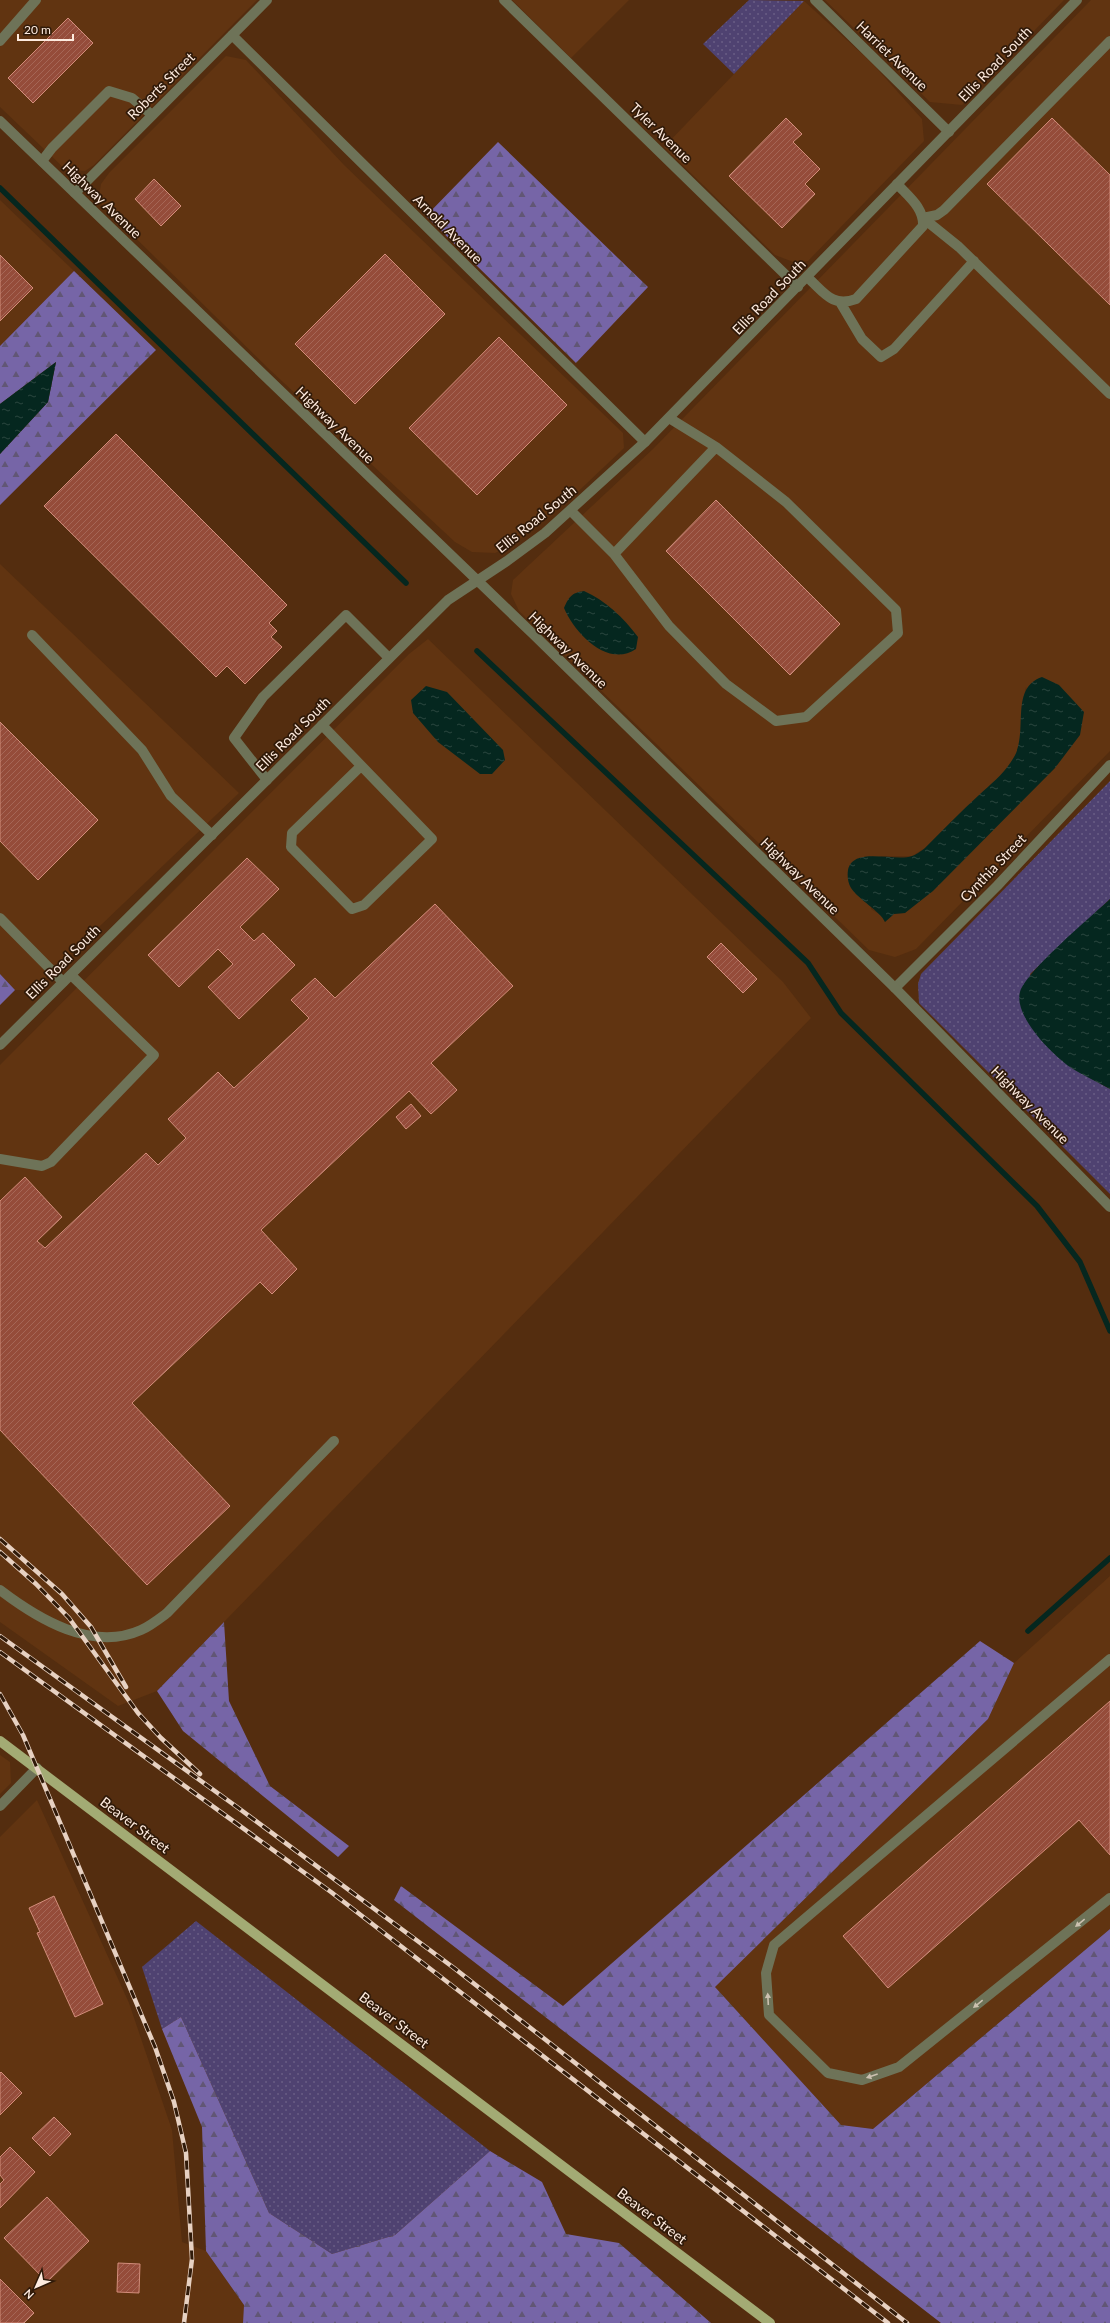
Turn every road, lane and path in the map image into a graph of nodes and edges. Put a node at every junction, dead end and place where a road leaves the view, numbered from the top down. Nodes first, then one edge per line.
1 (36, 0) edge
2 (267, 0) edge
3 (504, 0) edge
4 (815, 0) edge
5 (1077, 0) edge
6 (232, 35) junction
7 (0, 41) edge
8 (1110, 41) edge
9 (152, 115) junction
10 (0, 121) edge
11 (949, 132) junction
12 (42, 161) junction
13 (897, 184) junction
14 (75, 193) junction
15 (923, 218) junction
16 (974, 261) junction
17 (808, 277) junction
18 (798, 287) junction
19 (840, 302) junction
20 (1110, 394) edge
21 (669, 418) junction
22 (645, 442) junction
23 (716, 447) junction
24 (571, 511) junction
25 (614, 554) junction
26 (475, 581) junction
27 (32, 635) dead end
28 (389, 658) junction
29 (322, 725) junction
30 (1110, 765) edge
31 (361, 766) junction
32 (267, 780) junction
33 (212, 835) junction
34 (0, 918) edge
35 (71, 975) junction
36 (63, 982) junction
37 (894, 988) junction
38 (0, 1045) edge
39 (0, 1159) edge
40 (1110, 1207) edge
41 (334, 1441) dead end
42 (0, 1590) edge
43 (1110, 1659) edge
44 (0, 1741) edge
45 (37, 1768) junction
46 (0, 1806) edge
47 (1110, 1898) edge
48 (770, 2323) edge

1 - 7 street
2 - 6 street, Roberts Street
3 - 18 street, Tyler Avenue
4 - 11 street, Harriet Avenue
5 - 11 street, Ellis Road South
6 - 9 street, Roberts Street
6 - 22 street, Arnold Avenue
8 - 15 street
9 - 12 street
9 - 14 street, Roberts Street
10 - 12 street, Highway Avenue
11 - 13 street, Ellis Road South
12 - 14 street, Highway Avenue
13 - 15 street
13 - 17 street, Ellis Road South
14 - 26 street, Highway Avenue
15 - 16 street
15 - 19 street
16 - 19 street
16 - 20 street
17 - 18 street, Ellis Road South
17 - 19 street
18 - 21 street, Ellis Road South
21 - 22 street, Ellis Road South
21 - 23 street
22 - 24 street, Ellis Road South
23 - 25 street
23 - 25 street
24 - 25 street
24 - 26 street, Ellis Road South
26 - 28 street, Ellis Road South
26 - 37 street, Highway Avenue
27 - 33 street
28 - 29 street, Ellis Road South
28 - 32 street
29 - 31 street
29 - 32 street, Ellis Road South
30 - 37 street, Cynthia Street
31 - 31 street
32 - 33 street, Ellis Road South
33 - 35 street, Ellis Road South
34 - 36 street
35 - 36 street, Ellis Road South
35 - 39 street
36 - 38 street, Ellis Road South
37 - 40 street, Highway Avenue
41 - 42 street
47 -> 43 street
44 - 45 main road, Beaver Street
45 - 46 street
45 - 48 main road, Beaver Street

